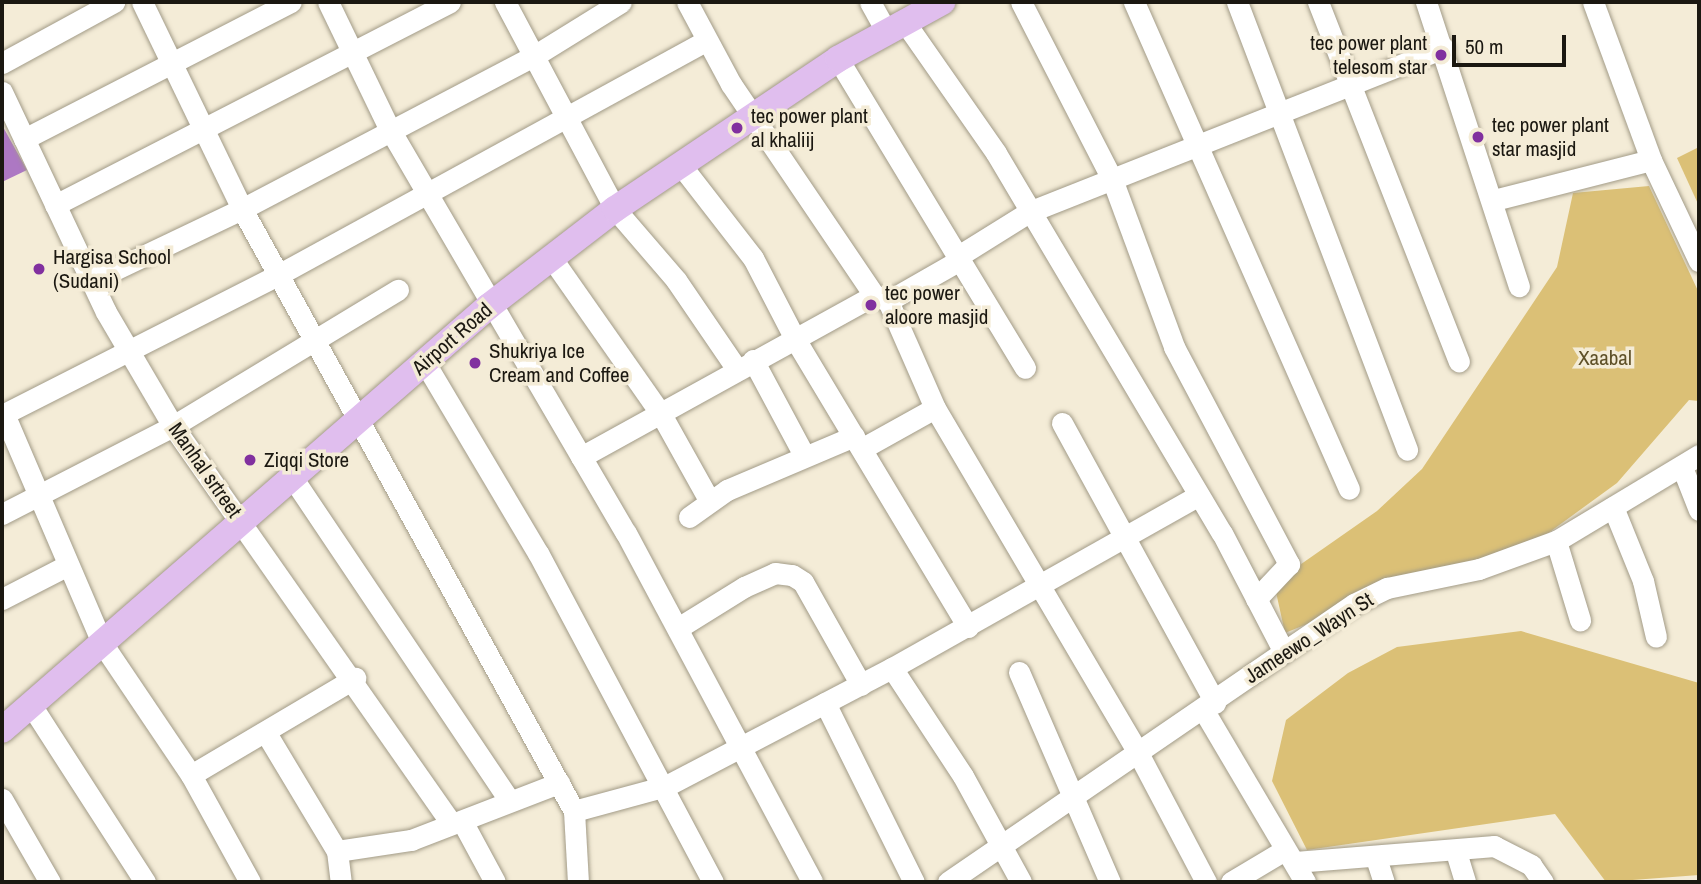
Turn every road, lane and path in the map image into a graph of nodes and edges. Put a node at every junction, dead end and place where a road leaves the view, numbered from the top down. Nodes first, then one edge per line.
1 (114, 2) edge
2 (142, 2) edge
3 (290, 2) edge
4 (328, 2) edge
5 (450, 2) edge
6 (505, 2) edge
7 (621, 2) edge
8 (687, 2) edge
9 (870, 2) edge
10 (942, 2) edge
11 (1021, 2) edge
12 (1134, 2) edge
13 (1237, 2) edge
14 (1318, 2) edge
15 (1426, 2) edge
16 (1594, 2) edge
17 (895, 26) junction
18 (705, 41) junction
19 (1444, 48) junction
20 (351, 51) junction
21 (534, 56) junction
22 (838, 59) junction
23 (168, 62) junction
24 (2, 63) edge
25 (1348, 83) junction
26 (2, 92) edge
27 (753, 113) junction
28 (1279, 115) junction
29 (564, 121) junction
30 (201, 126) junction
31 (389, 128) junction
32 (24, 139) junction
33 (1197, 148) junction
34 (1651, 160) junction
35 (680, 164) junction
36 (1112, 179) junction
37 (426, 191) junction
38 (1494, 200) junction
39 (55, 205) junction
40 (242, 209) junction
41 (615, 209) junction
42 (1029, 212) junction
43 (960, 258) junction
44 (553, 260) junction
45 (1699, 261) edge
46 (278, 275) junction
47 (91, 281) junction
48 (1519, 286) dead end
49 (398, 290) dead end
50 (881, 298) junction
51 (489, 306) junction
52 (795, 339) junction
53 (314, 344) junction
54 (131, 353) junction
55 (1459, 361) dead end
56 (425, 363) junction
57 (745, 364) junction
58 (1025, 368) dead end
59 (935, 408) junction
60 (3, 414) edge
61 (661, 414) junction
62 (359, 419) junction
63 (1062, 423) dead end
64 (173, 426) junction
65 (858, 442) junction
66 (1407, 450) dead end
67 (804, 455) junction
68 (581, 457) junction
69 (1691, 461) edge
70 (295, 480) junction
71 (1349, 489) dead end
72 (1198, 496) junction
73 (38, 498) junction
74 (709, 500) junction
75 (1613, 507) junction
76 (1699, 510) edge
77 (2, 514) edge
78 (689, 517) dead end
79 (243, 525) junction
80 (1124, 537) junction
81 (1556, 541) junction
82 (68, 565) junction
83 (1042, 586) junction
84 (2, 599) edge
85 (1256, 599) junction
86 (1580, 620) dead end
87 (968, 626) junction
88 (678, 628) junction
89 (1656, 636) dead end
90 (102, 643) junction
91 (1284, 652) junction
92 (892, 668) junction
93 (1019, 672) dead end
94 (355, 678) junction
95 (861, 685) junction
96 (825, 703) junction
97 (31, 705) junction
98 (1209, 707) junction
99 (2, 730) edge
100 (266, 733) junction
101 (742, 745) junction
102 (1138, 753) junction
103 (191, 775) junction
104 (559, 783) junction
105 (666, 786) junction
106 (1074, 792) junction
107 (2, 799) edge
108 (509, 800) junction
109 (574, 811) junction
110 (456, 822) junction
111 (1001, 841) junction
112 (337, 850) junction
113 (1455, 852) junction
114 (1289, 856) junction
115 (1376, 858) junction
116 (50, 882) edge
117 (145, 882) edge
118 (250, 882) edge
119 (341, 882) edge
120 (495, 882) edge
121 (578, 882) edge
122 (713, 882) edge
123 (812, 882) edge
124 (914, 882) edge
125 (948, 882) edge
126 (1021, 882) edge
127 (1110, 882) edge
128 (1206, 882) edge
129 (1231, 882) edge
130 (1305, 882) edge
131 (1384, 882) edge
132 (1465, 882) edge
133 (1543, 882) edge

1 - 24 street
2 - 23 street
3 - 23 street
4 - 20 street
5 - 20 street
6 - 21 street
7 - 21 street
8 - 18 street
9 - 17 street
10 - 17 main road, Airport Road
11 - 36 street
12 - 33 street
13 - 28 street
14 - 25 street
15 - 19 street
16 - 34 street
17 - 22 main road, Airport Road
17 - 42 street
18 - 27 street
18 - 29 street
19 - 25 street
19 - 38 street
20 - 30 street
20 - 31 street
21 - 29 street
21 - 31 street
22 - 27 main road, Airport Road
22 - 43 street
23 - 30 street
23 - 32 street
25 - 28 street
25 - 55 street
26 - 32 street, Manhal srtreet
27 - 35 main road, Airport Road
27 - 50 street
28 - 33 street
28 - 66 street
29 - 37 street
29 - 41 street
30 - 39 street
30 - 40 street
31 - 37 street
31 - 40 street
32 - 39 street, Manhal srtreet
33 - 36 street
33 - 71 street
34 - 38 street
34 - 45 street
35 - 41 main road, Airport Road
35 - 52 street
36 - 42 street
36 - 85 street
37 - 46 street
37 - 51 street
38 - 48 street
39 - 47 street, Manhal srtreet
40 - 46 street
40 - 47 street
41 - 44 main road, Airport Road
41 - 57 street
42 - 43 street
42 - 72 street
43 - 50 street
43 - 58 street
44 - 51 main road, Airport Road
44 - 61 street
46 - 53 street
46 - 54 street
47 - 54 street, Manhal srtreet
49 - 53 street
50 - 52 street
50 - 59 street
51 - 56 main road, Airport Road
51 - 68 street
52 - 57 street
52 - 65 street
53 - 62 street
53 - 64 street
54 - 60 street
54 - 64 street, Manhal srtreet
56 - 62 main road, Airport Road
56 - 105 street
57 - 61 street
57 - 67 street
59 - 65 street
59 - 83 street
60 - 73 street
61 - 68 street
61 - 74 street
62 - 70 main road, Airport Road
62 - 104 street
63 - 80 street
64 - 73 street
64 - 79 street, Manhal srtreet
65 - 67 street
65 - 87 street
67 - 74 street
68 - 88 street
69 - 75 street, Jameewo_Wayn St
69 - 76 street
70 - 79 main road, Airport Road
70 - 108 street
72 - 80 street
72 - 85 street
73 - 77 street
73 - 82 street
74 - 78 street
75 - 81 street, Jameewo_Wayn St
75 - 89 street
79 - 90 main road, Airport Road
79 - 94 street, Manhal srtreet
80 - 83 street
80 - 98 street
81 - 86 street
81 - 91 street, Jameewo_Wayn St
82 - 84 street
82 - 90 street
83 - 87 street
83 - 102 street
85 - 91 street
87 - 92 street
88 - 95 street
88 - 101 street
90 - 97 main road, Airport Road
90 - 103 street
91 - 98 street, Jameewo_Wayn St
92 - 95 street
92 - 111 street
93 - 106 street
94 - 100 street
94 - 110 street, Manhal srtreet
95 - 96 street
96 - 101 street
96 - 124 street
97 - 99 main road, Airport Road
97 - 117 street
98 - 102 street, Jameewo_Wayn St
98 - 114 street
100 - 103 street
100 - 112 street
101 - 105 street
101 - 123 street
102 - 106 street, Jameewo_Wayn St
102 - 128 street
103 - 118 street
104 - 108 street
104 - 109 street
105 - 109 street
105 - 122 street
106 - 111 street, Jameewo_Wayn St
106 - 127 street
107 - 116 street
108 - 110 street
109 - 121 street
110 - 112 street
110 - 120 street, Manhal srtreet
111 - 125 street, Jameewo_Wayn St
111 - 126 street
112 - 119 street
113 - 115 street
113 - 132 street
113 - 133 street
114 - 115 street
114 - 129 street
114 - 130 street
115 - 131 street

